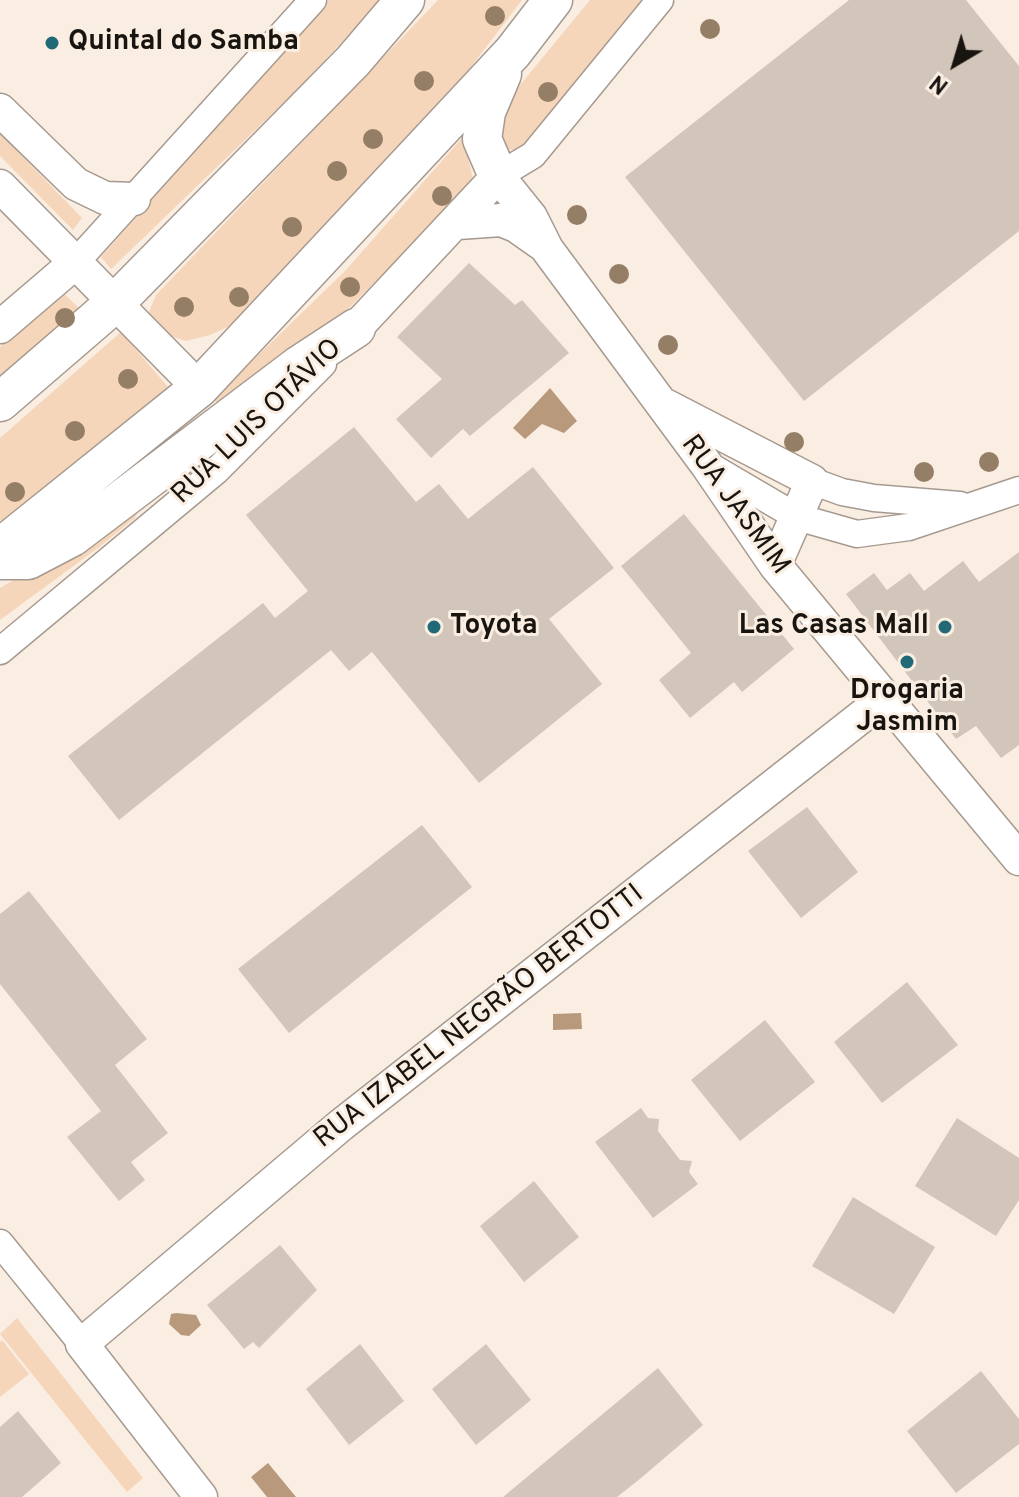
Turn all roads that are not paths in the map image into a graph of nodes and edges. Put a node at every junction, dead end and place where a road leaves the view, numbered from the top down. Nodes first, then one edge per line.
1 (313, 0) edge
2 (405, 0) edge
3 (553, 0) edge
4 (660, 0) edge
5 (513, 52) junction
6 (0, 110) edge
7 (498, 176) junction
8 (0, 186) edge
9 (134, 199) junction
10 (458, 223) junction
11 (547, 249) junction
12 (76, 262) junction
13 (116, 302) junction
14 (0, 327) edge
15 (356, 328) junction
16 (42, 366) junction
17 (199, 388) junction
18 (0, 402) edge
19 (659, 402) junction
20 (0, 411) edge
21 (706, 464) junction
22 (812, 481) junction
23 (1019, 490) edge
24 (972, 505) junction
25 (797, 517) junction
26 (0, 548) edge
27 (0, 560) edge
28 (775, 565) junction
29 (0, 651) edge
30 (884, 699) junction
31 (1019, 859) edge
32 (0, 1243) edge
33 (82, 1344) junction
34 (201, 1497) edge

1 - 9 street
2 - 13 highway
3 - 5 highway
4 - 7 street
5 - 7 highway
5 - 17 highway
6 - 9 main road
7 - 10 main road, RUA LUIS OTÁVIO
7 - 11 main road, RUA JASMIM
8 - 12 main road
9 - 12 street
10 - 11 main road
10 - 15 main road, RUA LUIS OTÁVIO
11 - 19 main road, RUA JASMIM
12 - 13 main road
12 - 14 main road
13 - 16 highway
13 - 17 main road
15 - 27 highway
15 - 29 street, RUA LUIS OTÁVIO
16 - 18 highway
16 - 20 highway
17 - 26 highway
19 - 21 main road, RUA JASMIM
19 - 22 main road
21 - 25 street
21 - 28 main road, RUA JASMIM
22 - 24 street
22 - 25 main road
23 - 24 street
24 - 25 street
25 - 28 main road
28 - 30 main road, RUA JASMIM
30 - 31 main road, RUA JASMIM
30 - 33 main road, RUA IZABEL NEGRÃO BERTOTTI
32 - 33 street
33 - 34 main road

